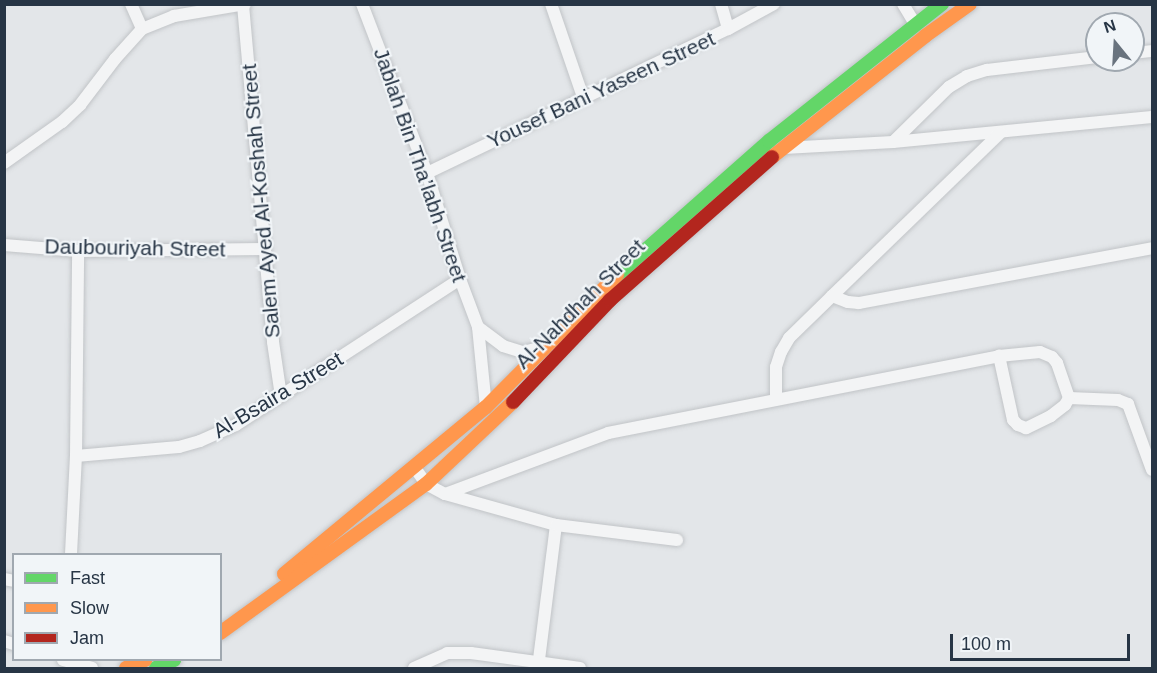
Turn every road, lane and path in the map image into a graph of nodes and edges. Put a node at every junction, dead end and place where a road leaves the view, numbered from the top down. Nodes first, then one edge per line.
1 (131, 4) edge
2 (362, 4) edge
3 (551, 4) edge
4 (721, 4) edge
5 (774, 4) edge
6 (903, 4) edge
7 (942, 4) edge
8 (970, 4) edge
9 (244, 5) edge
10 (915, 24) junction
11 (142, 29) junction
12 (728, 29) junction
13 (1085, 58) edge
14 (584, 97) junction
15 (1152, 117) edge
16 (1001, 132) junction
17 (893, 142) junction
18 (782, 148) junction
19 (4, 163) edge
20 (427, 173) junction
21 (4, 245) edge
22 (1152, 248) edge
23 (266, 249) junction
24 (78, 251) junction
25 (460, 279) junction
26 (832, 296) junction
27 (478, 327) junction
28 (544, 346) junction
29 (999, 356) junction
30 (281, 396) junction
31 (1069, 398) junction
32 (776, 399) junction
33 (486, 407) junction
34 (76, 456) junction
35 (415, 468) junction
36 (1152, 470) edge
37 (426, 484) junction
38 (445, 494) junction
39 (556, 525) junction
40 (678, 540) dead end
41 (71, 553) edge
42 (222, 619) edge
43 (222, 632) edge
44 (66, 661) edge
45 (144, 661) edge
46 (539, 666) edge
47 (92, 669) edge
48 (126, 669) edge
49 (414, 669) edge
50 (580, 669) edge

1 - 11 street
2 - 20 street, Jablah Bin Tha’labh Street
3 - 14 street
4 - 12 street
5 - 12 street, Yousef Bani Yaseen Street
6 - 10 street
7 - 10 street, Al-Nahdhah Street
8 - 18 street, Al-Nahdhah Street
9 - 11 street
9 - 23 street, Salem Ayed Al-Koshah Street
10 - 28 street, Al-Nahdhah Street
11 - 19 street
12 - 14 street, Yousef Bani Yaseen Street
13 - 17 street
14 - 20 street, Yousef Bani Yaseen Street
15 - 16 street
16 - 17 street
16 - 26 street
17 - 18 street
18 - 37 street, Al-Nahdhah Street
20 - 25 street, Jablah Bin Tha’labh Street
21 - 24 street, Daubouriyah Street
22 - 26 street
23 - 24 street, Daubouriyah Street
23 - 30 street, Salem Ayed Al-Koshah Street
24 - 34 street
25 - 27 street, Jablah Bin Tha’labh Street
25 - 30 street, Al-Bsaira Street
26 - 32 street
27 - 28 street
27 - 33 street, Jablah Bin Tha’labh Street
28 - 33 street, Al-Nahdhah Street
29 - 31 street
29 - 31 street
29 - 32 street
30 - 34 street, Al-Bsaira Street
31 - 36 street
32 - 38 street
33 - 35 street, Al-Nahdhah Street
34 - 41 street
35 - 37 street
35 - 42 street, Al-Nahdhah Street
37 - 38 street
37 - 43 street, Al-Nahdhah Street
38 - 39 street
39 - 40 street
39 - 46 street
44 - 47 street
45 - 48 street
46 - 49 street
46 - 50 street

